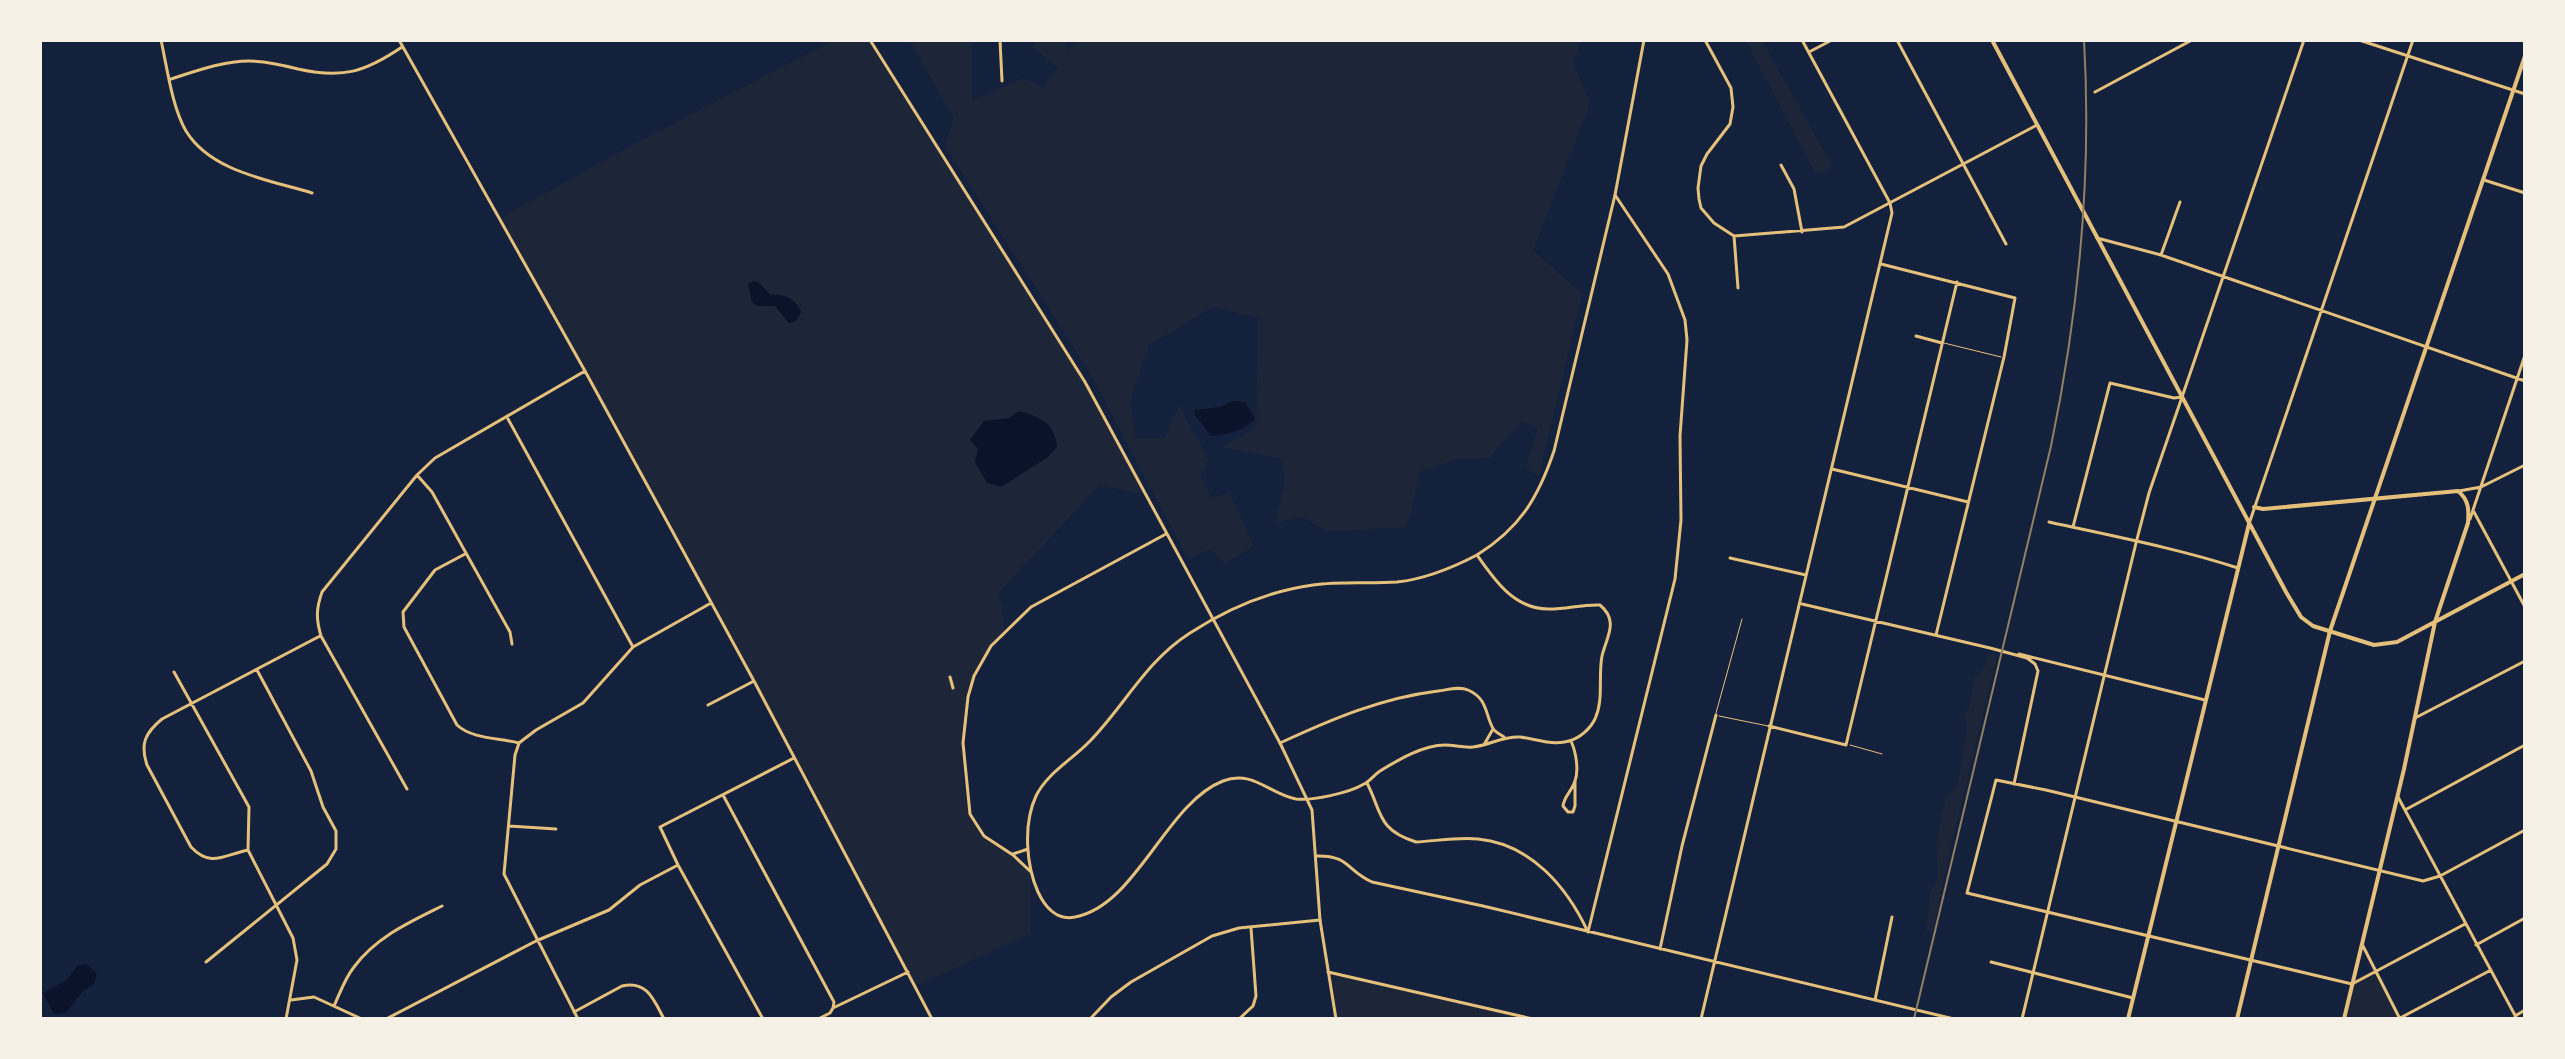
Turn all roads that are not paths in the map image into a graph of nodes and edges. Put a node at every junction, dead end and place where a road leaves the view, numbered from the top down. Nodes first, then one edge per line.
1 (161, 40) edge
2 (399, 40) edge
3 (870, 40) edge
4 (1000, 40) edge
5 (1644, 40) edge
6 (1705, 40) edge
7 (1802, 40) edge
8 (1832, 40) edge
9 (1897, 40) edge
10 (1992, 40) edge
11 (2192, 40) edge
12 (2304, 40) edge
13 (2359, 40) edge
14 (2413, 40) edge
15 (402, 47) junction
16 (1809, 52) junction
17 (2525, 56) edge
18 (2407, 57) junction
19 (171, 79) junction
20 (1002, 81) dead end
21 (2513, 90) junction
22 (2095, 92) dead end
23 (2525, 94) edge
24 (2037, 125) junction
25 (1781, 165) dead end
26 (1963, 165) junction
27 (2484, 180) junction
28 (312, 193) dead end
29 (2525, 193) edge
30 (1615, 195) junction
31 (2180, 202) dead end
32 (1890, 203) junction
33 (1802, 232) junction
34 (1734, 236) junction
35 (2097, 238) junction
36 (2006, 244) dead end
37 (2161, 255) junction
38 (1881, 264) junction
39 (2222, 277) junction
40 (1957, 282) junction
41 (1738, 288) dead end
42 (2320, 310) junction
43 (1916, 336) dead end
44 (1942, 343) junction
45 (2426, 347) junction
46 (2525, 355) edge
47 (2004, 357) junction
48 (585, 371) junction
49 (2517, 378) junction
50 (2525, 381) edge
51 (2182, 397) junction
52 (507, 418) junction
53 (2525, 465) edge
54 (1831, 469) junction
55 (417, 475) junction
56 (1907, 487) junction
57 (2481, 487) junction
58 (2458, 491) junction
59 (2374, 499) junction
60 (1968, 502) junction
61 (2254, 507) junction
62 (2473, 511) junction
63 (2049, 522) dead end
64 (2250, 522) junction
65 (2468, 523) junction
66 (2073, 527) junction
67 (1166, 534) junction
68 (2136, 543) junction
69 (465, 554) junction
70 (1477, 555) junction
71 (1730, 558) dead end
72 (2238, 568) junction
73 (2525, 574) edge
74 (1806, 575) junction
75 (2511, 581) junction
76 (711, 603) junction
77 (1800, 604) junction
78 (2525, 607) edge
79 (1213, 619) junction
80 (1742, 619) dead end
81 (1876, 620) junction
82 (2435, 622) junction
83 (2330, 631) junction
84 (1936, 635) junction
85 (321, 636) junction
86 (512, 644) dead end
87 (633, 647) junction
88 (2015, 653) dead end
89 (2525, 661) edge
90 (257, 670) junction
91 (174, 672) dead end
92 (2105, 676) junction
93 (950, 677) dead end
94 (754, 681) junction
95 (953, 688) dead end
96 (2205, 700) junction
97 (191, 704) junction
98 (708, 705) dead end
99 (1716, 715) junction
100 (2414, 718) junction
101 (1769, 726) junction
102 (1493, 729) junction
103 (1504, 737) junction
104 (1571, 741) junction
105 (519, 743) junction
106 (1280, 743) junction
107 (1485, 744) junction
108 (1846, 745) junction
109 (2525, 745) edge
110 (1882, 754) dead end
111 (794, 758) junction
112 (1575, 781) junction
113 (1367, 783) junction
114 (2014, 784) junction
115 (407, 789) dead end
116 (723, 795) junction
117 (2397, 796) junction
118 (2075, 798) junction
119 (1309, 800) junction
120 (2405, 810) junction
121 (2176, 822) junction
122 (509, 826) junction
123 (556, 829) dead end
124 (2525, 830) edge
125 (2278, 846) junction
126 (1028, 849) junction
127 (248, 850) junction
128 (1013, 855) junction
129 (1316, 856) junction
130 (678, 865) junction
131 (2381, 870) junction
132 (1030, 871) junction
133 (2440, 876) junction
134 (277, 905) junction
135 (442, 906) dead end
136 (2049, 913) junction
137 (1892, 917) dead end
138 (2525, 918) edge
139 (1320, 920) junction
140 (2465, 924) junction
141 (1251, 928) junction
142 (1588, 932) junction
143 (2149, 935) junction
144 (536, 941) junction
145 (2362, 944) junction
146 (2476, 945) junction
147 (1660, 949) junction
148 (2251, 960) junction
149 (1715, 961) junction
150 (206, 962) dead end
151 (1991, 962) dead end
152 (2491, 970) junction
153 (2376, 971) junction
154 (908, 972) junction
155 (1328, 972) junction
156 (2033, 973) junction
157 (2352, 984) junction
158 (2133, 998) junction
159 (291, 1000) junction
160 (1875, 1000) junction
161 (334, 1006) junction
162 (833, 1008) junction
163 (2525, 1010) edge
164 (574, 1012) junction
165 (2516, 1017) edge
166 (286, 1019) edge
167 (362, 1019) edge
168 (386, 1019) edge
169 (578, 1019) edge
170 (664, 1019) edge
171 (763, 1019) edge
172 (818, 1019) edge
173 (932, 1019) edge
174 (1090, 1019) edge
175 (1239, 1019) edge
176 (1336, 1019) edge
177 (1533, 1019) edge
178 (1701, 1019) edge
179 (1954, 1019) edge
180 (2022, 1019) edge
181 (2128, 1019) edge
182 (2237, 1019) edge
183 (2344, 1019) edge
184 (2400, 1019) edge

1 - 19 street
2 - 15 street
3 - 67 street
4 - 20 street
5 - 30 street
6 - 34 street
7 - 16 street
8 - 16 street
9 - 26 street
10 - 24 main road
11 - 22 street
12 - 39 street
13 - 18 street
14 - 18 street
15 - 19 street
15 - 48 street
16 - 32 street
17 - 21 main road
18 - 21 street
18 - 42 street
19 - 28 street
21 - 23 street
21 - 27 main road
24 - 26 street
24 - 35 main road
25 - 33 street
26 - 32 street
26 - 36 street
27 - 29 street
27 - 45 main road
30 - 70 street
30 - 142 street
31 - 37 street
32 - 33 street
32 - 38 street
33 - 34 street
34 - 41 street
35 - 37 street
35 - 51 main road
37 - 39 street
38 - 40 street
38 - 54 street
39 - 42 street
39 - 51 street
40 - 44 street
40 - 47 street
42 - 45 street
42 - 61 street
43 - 44 street
44 - 47 lane
44 - 56 street
45 - 49 street
45 - 59 main road
46 - 49 street
47 - 60 street
48 - 52 street
48 - 76 street
49 - 50 street
49 - 57 street
51 - 64 main road
51 - 66 street
51 - 68 street
52 - 55 street
52 - 87 street
53 - 57 street
54 - 56 street
54 - 74 street
55 - 69 street
55 - 85 street
56 - 60 street
56 - 81 street
57 - 58 street
57 - 62 street
58 - 59 main road
58 - 65 main road
59 - 61 main road
59 - 83 main road
60 - 84 street
61 - 64 street
62 - 65 street
62 - 75 street
63 - 66 street
64 - 72 main road
64 - 83 main road
65 - 82 main road
66 - 68 street
67 - 79 street
67 - 128 street
68 - 72 street
68 - 92 street
69 - 86 street
69 - 105 street
70 - 79 street
70 - 104 street
71 - 74 street
72 - 96 main road
73 - 75 main road
74 - 77 street
75 - 78 street
75 - 82 main road
76 - 87 street
76 - 94 street
77 - 81 street
77 - 101 street
79 - 106 street
79 - 126 street
80 - 99 lane
81 - 84 street
81 - 108 street
82 - 83 main road
82 - 100 main road
83 - 125 main road
84 - 114 street
85 - 90 street
85 - 115 street
87 - 105 street
88 - 92 street
89 - 100 street
90 - 97 street
90 - 134 street
91 - 97 street
92 - 96 street
92 - 118 street
93 - 95 street
94 - 98 street
94 - 111 street
96 - 121 main road
97 - 127 street
97 - 127 street
99 - 101 lane
99 - 147 street
100 - 117 main road
101 - 108 street
101 - 149 street
102 - 103 street
102 - 106 street
102 - 107 street
103 - 104 street
103 - 107 street
104 - 112 street
105 - 122 street
106 - 119 street
107 - 113 street
108 - 110 lane
109 - 120 street
111 - 116 street
111 - 154 street
112 - 112 street
113 - 119 street
113 - 142 street
114 - 118 street
114 - 136 street
116 - 130 street
116 - 162 street
117 - 120 street
117 - 131 main road
118 - 121 street
118 - 136 street
119 - 129 street
119 - 132 street
120 - 133 street
121 - 125 street
121 - 143 main road
122 - 123 street
122 - 144 street
124 - 133 street
125 - 131 street
125 - 148 main road
126 - 128 street
126 - 132 street
127 - 134 street
128 - 132 street
129 - 139 street
129 - 142 street
130 - 144 street
130 - 171 street
131 - 133 street
131 - 145 main road
133 - 140 street
134 - 150 street
134 - 159 street
135 - 161 street
136 - 143 street
136 - 156 street
137 - 160 street
138 - 146 street
139 - 141 street
139 - 155 street
140 - 146 street
140 - 153 street
141 - 174 street
141 - 175 street
142 - 147 street
143 - 148 street
143 - 158 main road
144 - 164 street
144 - 168 street
145 - 153 street
145 - 157 main road
146 - 152 street
147 - 149 street
148 - 157 street
148 - 182 main road
149 - 160 street
149 - 178 street
151 - 156 street
152 - 165 street
152 - 184 street
153 - 157 street
153 - 184 street
154 - 162 street
154 - 173 street
155 - 176 street
155 - 177 street
156 - 158 street
156 - 180 street
157 - 183 main road
158 - 181 main road
159 - 161 street
159 - 166 street
160 - 179 street
161 - 167 street
162 - 172 street
163 - 165 street
164 - 169 street
164 - 170 street

